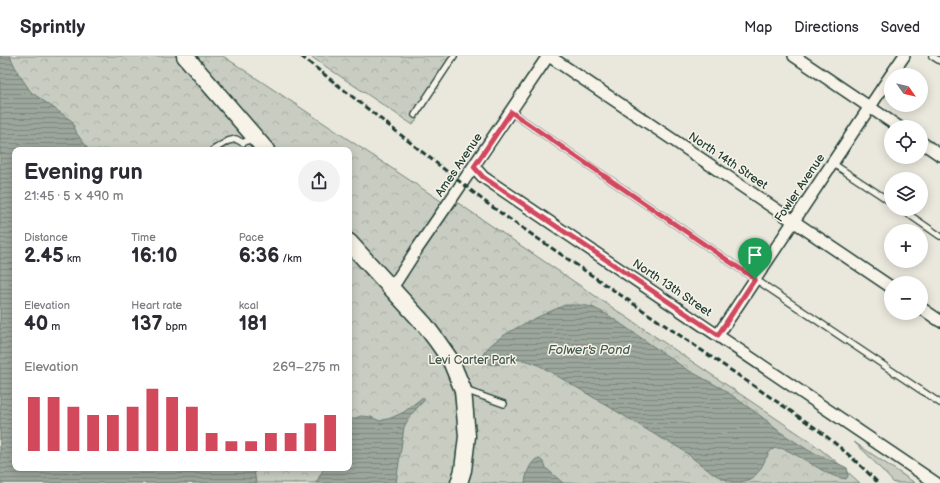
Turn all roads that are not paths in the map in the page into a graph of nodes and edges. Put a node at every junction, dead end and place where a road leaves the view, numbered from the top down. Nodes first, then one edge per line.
1 (454, 56) edge
2 (549, 56) edge
3 (794, 56) edge
4 (904, 56) edge
5 (932, 56) edge
6 (192, 59) edge
7 (940, 61) edge
8 (896, 68) edge
9 (884, 86) edge
10 (870, 107) junction
11 (511, 112) junction
12 (415, 115) dead end
13 (889, 120) edge
14 (249, 140) junction
15 (219, 147) edge
16 (244, 147) edge
17 (261, 147) edge
18 (928, 147) edge
19 (940, 155) edge
20 (832, 163) junction
21 (474, 167) junction
22 (884, 197) edge
23 (911, 216) edge
24 (793, 221) junction
25 (940, 236) edge
26 (352, 245) edge
27 (755, 279) junction
28 (884, 282) edge
29 (392, 288) junction
30 (928, 313) edge
31 (940, 321) edge
32 (718, 335) junction
33 (463, 390) junction
34 (940, 402) edge
35 (504, 404) dead end
36 (459, 483) edge
37 (936, 483) edge

1 - 12 lane
2 - 11 street, Ames Avenue
2 - 24 street, North 14th Street
3 - 10 street
4 - 8 street, Fowler Avenue
5 - 7 lane
6 - 14 street
9 - 10 street, Fowler Avenue
10 - 13 street
10 - 20 street, Fowler Avenue
11 - 21 street, Ames Avenue
11 - 27 lane
14 - 15 lane
14 - 16 lane
14 - 17 street
18 - 19 street
20 - 22 lane
20 - 24 street, Fowler Avenue
21 - 29 street, Ames Avenue
21 - 32 street, North 13th Street
23 - 25 lane
24 - 27 street, Fowler Avenue
24 - 28 street, North 14th Street
26 - 29 street
27 - 32 street, Fowler Avenue
27 - 34 lane
29 - 33 street
30 - 31 street
32 - 37 street, North 13th Street
33 - 35 lane
33 - 36 street

